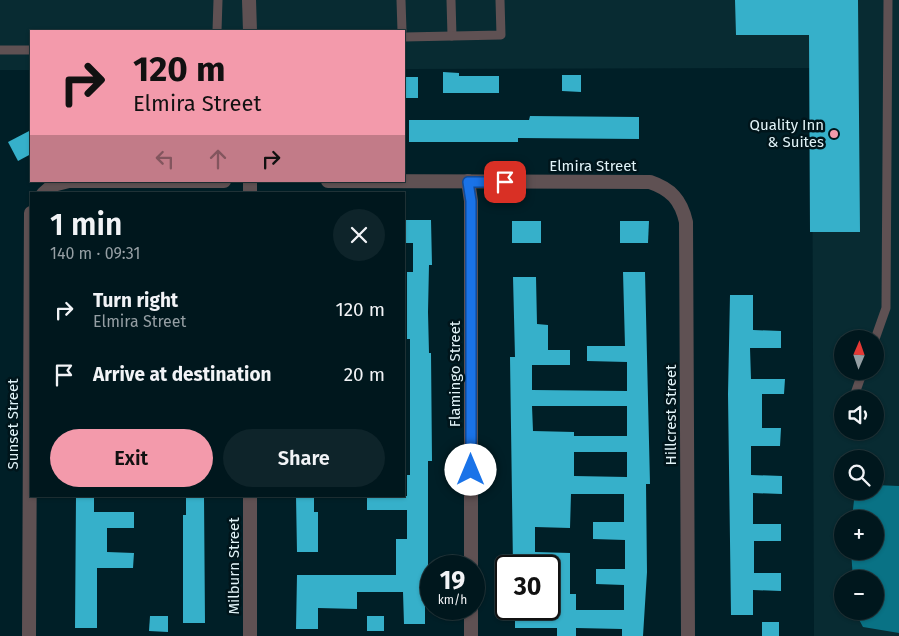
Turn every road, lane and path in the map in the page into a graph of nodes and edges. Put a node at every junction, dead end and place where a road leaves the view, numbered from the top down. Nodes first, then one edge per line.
1 (218, 0) edge
2 (250, 0) edge
3 (401, 0) edge
4 (452, 0) edge
5 (500, 0) edge
6 (888, 0) edge
7 (218, 30) edge
8 (250, 30) edge
9 (402, 30) edge
10 (452, 36) junction
11 (405, 37) edge
12 (0, 50) edge
13 (30, 50) edge
14 (69, 182) edge
15 (405, 182) edge
16 (468, 182) junction
17 (45, 192) edge
18 (675, 196) joint
19 (878, 330) edge
20 (30, 497) edge
21 (250, 497) edge
22 (471, 555) edge
23 (471, 620) edge
24 (30, 636) edge
25 (250, 636) edge
26 (471, 636) edge
27 (688, 636) edge

1 - 7 lane
2 - 8 street
3 - 9 lane
4 - 10 lane
5 - 10 lane
6 - 19 lane
10 - 11 lane
12 - 13 lane
14 - 17 street
15 - 16 street, Elmira Street
16 - 18 street, Elmira Street
16 - 22 street, Flamingo Street
18 - 27 street, Hillcrest Street
20 - 24 street, Sunset Street
21 - 25 street, Milburn Street
23 - 26 street

